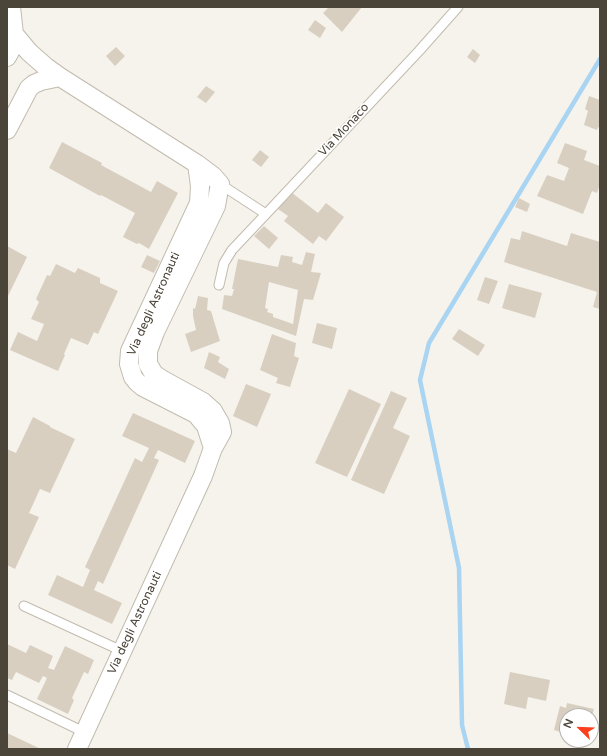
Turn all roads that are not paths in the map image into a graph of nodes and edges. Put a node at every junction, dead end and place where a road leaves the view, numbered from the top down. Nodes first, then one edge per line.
1 (11, 7) edge
2 (458, 7) edge
3 (14, 34) junction
4 (7, 57) edge
5 (60, 77) junction
6 (10, 120) edge
7 (197, 164) junction
8 (220, 184) junction
9 (266, 214) junction
10 (219, 285) dead end
11 (213, 448) junction
12 (24, 606) dead end
13 (122, 651) junction
14 (7, 695) edge
15 (84, 732) junction
16 (77, 749) edge

1 - 3 street
2 - 9 lane, Via Monaco
3 - 4 street
3 - 5 street
5 - 6 street
5 - 7 street
7 - 8 street
7 - 11 street, Via degli Astronauti
8 - 9 lane
8 - 11 street
9 - 10 lane, Via Monaco
11 - 13 street, Via degli Astronauti
12 - 13 lane
13 - 15 street, Via degli Astronauti
14 - 15 lane
15 - 16 street, Via degli Astronauti

